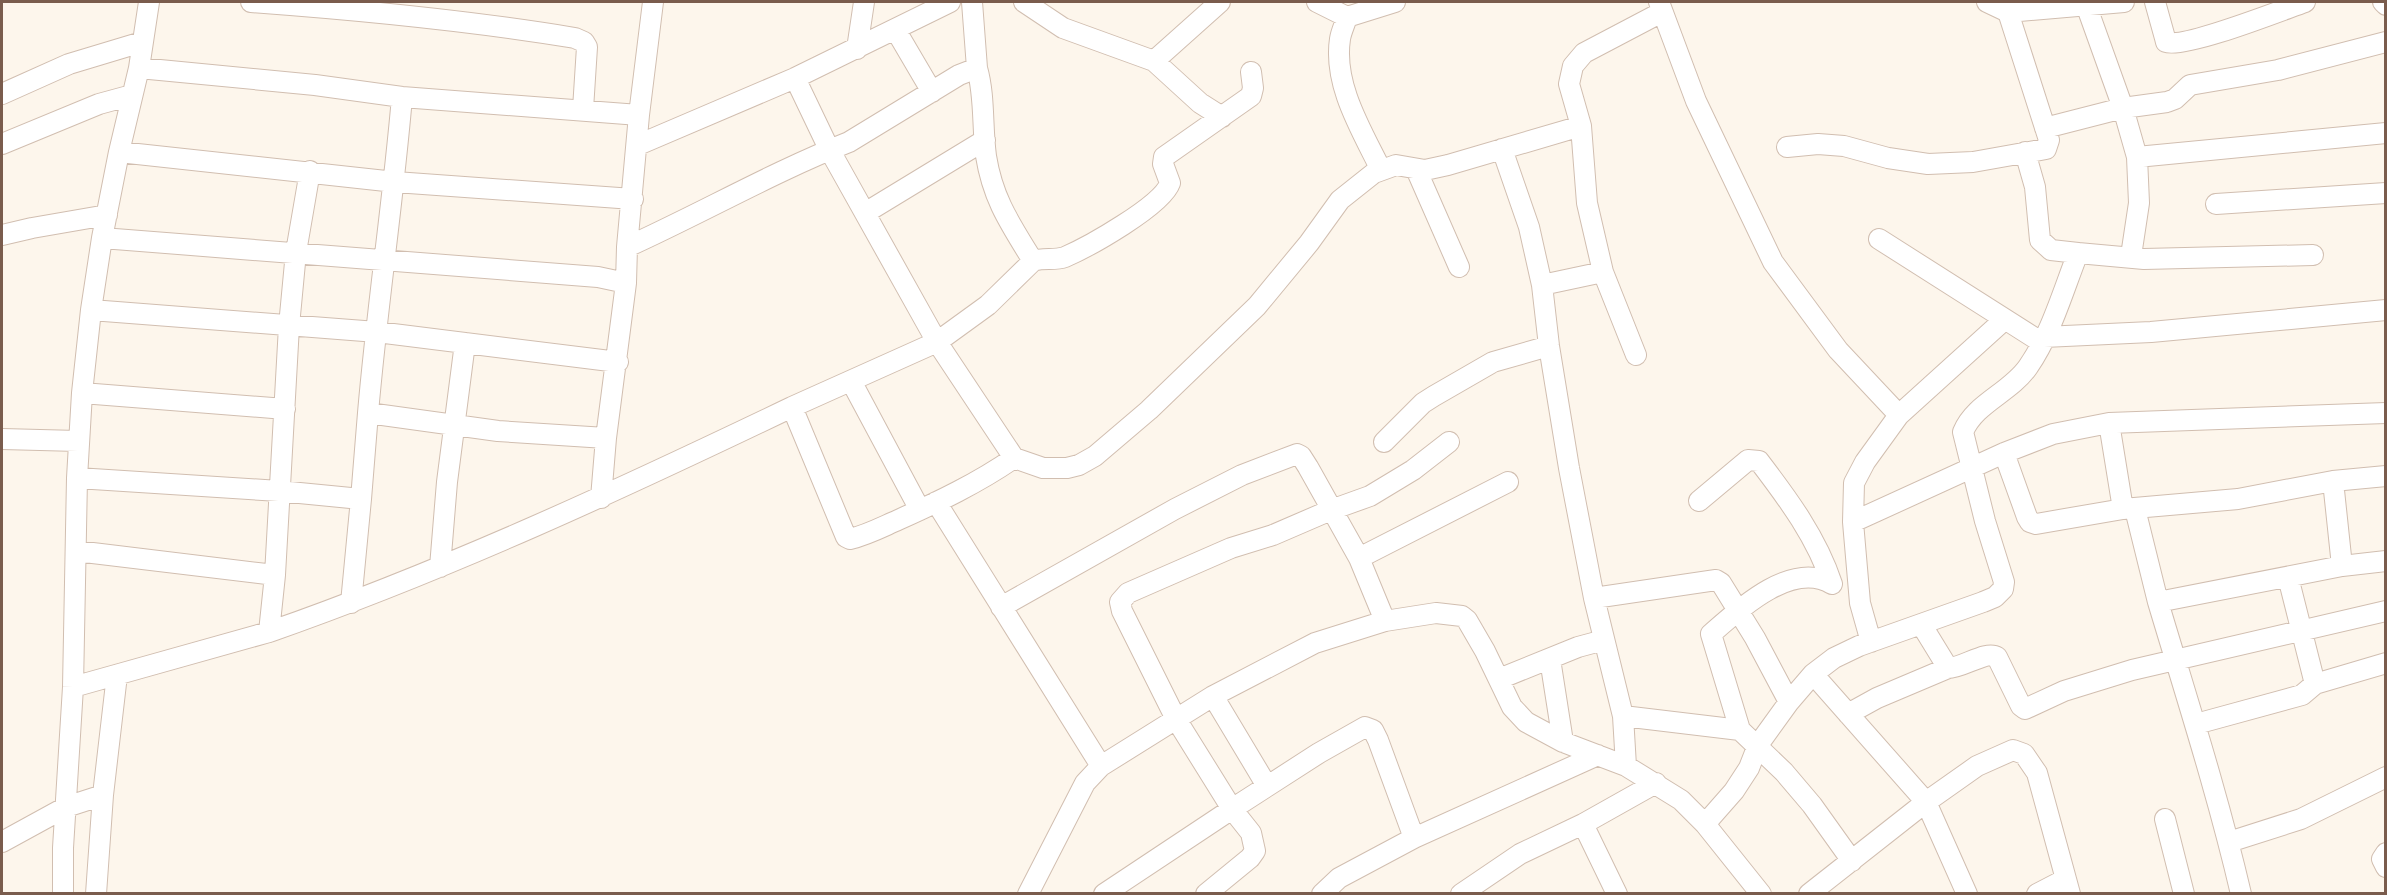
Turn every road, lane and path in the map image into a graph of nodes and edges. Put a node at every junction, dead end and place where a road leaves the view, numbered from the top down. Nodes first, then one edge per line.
1 (149, 2) edge
2 (251, 2) edge
3 (653, 2) edge
4 (864, 2) edge
5 (951, 2) edge
6 (972, 2) edge
7 (1024, 2) edge
8 (1220, 2) edge
9 (1317, 2) edge
10 (1395, 2) edge
11 (1987, 2) edge
12 (2124, 2) edge
13 (2154, 2) edge
14 (2305, 2) edge
15 (2086, 3) edge
16 (336, 5) edge
17 (1660, 7) edge
18 (2008, 12) junction
19 (1347, 17) junction
20 (895, 29) junction
21 (142, 42) junction
22 (2385, 42) edge
23 (857, 49) junction
24 (1154, 61) junction
25 (139, 68) junction
26 (976, 68) junction
27 (1251, 72) dead end
28 (795, 78) junction
29 (932, 92) junction
30 (2, 94) edge
31 (132, 95) junction
32 (402, 97) junction
33 (2123, 108) junction
34 (583, 109) junction
35 (639, 115) junction
36 (1222, 117) junction
37 (1581, 126) junction
38 (2045, 128) junction
39 (2385, 133) edge
40 (985, 140) junction
41 (2, 144) edge
42 (638, 145) junction
43 (1787, 147) dead end
44 (829, 149) junction
45 (1502, 149) junction
46 (119, 152) junction
47 (2025, 152) junction
48 (2138, 157) junction
49 (1416, 169) junction
50 (1382, 170) junction
51 (310, 171) junction
52 (395, 182) junction
53 (2385, 194) edge
54 (633, 199) junction
55 (2216, 204) dead end
56 (864, 213) junction
57 (107, 215) junction
58 (2, 235) edge
59 (102, 238) junction
60 (1879, 239) dead end
61 (627, 247) junction
62 (296, 252) junction
63 (2078, 253) junction
64 (2313, 255) dead end
65 (2131, 256) junction
66 (384, 261) junction
67 (1033, 261) junction
68 (1458, 267) dead end
69 (1603, 272) junction
70 (626, 283) junction
71 (1542, 285) junction
72 (91, 310) junction
73 (2385, 310) edge
74 (2004, 320) junction
75 (290, 326) junction
76 (377, 332) junction
77 (2043, 340) junction
78 (937, 342) junction
79 (465, 343) junction
80 (1549, 346) junction
81 (1636, 355) dead end
82 (618, 362) junction
83 (851, 381) junction
84 (82, 393) junction
85 (792, 407) junction
86 (285, 409) junction
87 (368, 413) junction
88 (2385, 413) edge
89 (1899, 415) junction
90 (2109, 423) junction
91 (455, 424) junction
92 (606, 438) junction
93 (2, 439) edge
94 (78, 441) junction
95 (1384, 442) dead end
96 (1449, 442) dead end
97 (2004, 453) junction
98 (1014, 458) junction
99 (1971, 467) junction
100 (2385, 476) edge
101 (76, 478) junction
102 (2333, 481) junction
103 (1508, 482) dead end
104 (279, 492) junction
105 (601, 498) junction
106 (361, 499) junction
107 (1700, 501) dead end
108 (928, 506) junction
109 (2129, 509) junction
110 (1331, 510) junction
111 (1853, 522) junction
112 (76, 551) junction
113 (1359, 558) junction
114 (2385, 561) edge
115 (2342, 566) junction
116 (440, 567) junction
117 (275, 575) junction
118 (2288, 577) junction
119 (1832, 584) junction
120 (1594, 598) junction
121 (2158, 602) junction
122 (351, 603) junction
123 (1860, 603) junction
124 (1001, 607) junction
125 (1738, 610) junction
126 (2385, 611) edge
127 (1385, 621) junction
128 (1922, 624) junction
129 (2301, 631) junction
130 (269, 632) junction
131 (1604, 640) junction
132 (1870, 642) junction
133 (1550, 658) junction
134 (2175, 658) junction
135 (2385, 663) edge
136 (1948, 668) junction
137 (1813, 674) junction
138 (117, 675) junction
139 (1499, 679) junction
140 (2315, 684) junction
141 (74, 687) junction
142 (1213, 696) junction
143 (1789, 702) junction
144 (1848, 714) junction
145 (1623, 716) junction
146 (1176, 719) junction
147 (2196, 724) junction
148 (1740, 730) junction
149 (1563, 742) junction
150 (1758, 745) junction
151 (1598, 755) junction
152 (1626, 765) junction
153 (1101, 766) junction
154 (2385, 777) edge
155 (1656, 783) junction
156 (1266, 786) junction
157 (102, 795) junction
158 (1926, 802) junction
159 (66, 807) junction
160 (1232, 809) junction
161 (2165, 819) dead end
162 (1583, 824) junction
163 (1706, 824) junction
164 (1414, 838) junction
165 (2, 842) edge
166 (2229, 842) junction
167 (2385, 853) edge
168 (1852, 861) junction
169 (2385, 867) edge
170 (2068, 886) edge
171 (1472, 891) edge
172 (63, 894) edge
173 (96, 894) edge
174 (1028, 894) edge
175 (1104, 894) edge
176 (1206, 894) edge
177 (1322, 894) edge
178 (1617, 894) edge
179 (1761, 894) edge
180 (1809, 894) edge
181 (1967, 894) edge
182 (2037, 894) edge
183 (2184, 894) edge
184 (2241, 894) edge

1 - 21 street
2 - 16 street
3 - 35 street
4 - 23 street
5 - 20 street
6 - 26 street
7 - 24 street
8 - 24 street
9 - 19 street
10 - 19 street
11 - 18 street
12 - 15 street
13 - 14 street
15 - 18 street
15 - 33 street
16 - 34 street
17 - 37 street
17 - 89 street
18 - 38 street
19 - 50 street
20 - 23 street
20 - 29 street
21 - 25 street
21 - 30 street
22 - 33 street
23 - 28 street
24 - 36 street
25 - 31 street
25 - 32 street
26 - 29 street
26 - 40 street
27 - 36 street
28 - 42 street
28 - 44 street
29 - 44 street
31 - 41 street
31 - 46 street
32 - 34 street
32 - 52 street
33 - 38 street
33 - 48 street
34 - 35 street
35 - 42 street
36 - 67 street
37 - 45 street
37 - 69 street
38 - 47 street
39 - 48 street
40 - 56 street
40 - 67 street
42 - 54 street
43 - 47 street
44 - 56 street
44 - 61 street
45 - 49 street
45 - 71 street
46 - 51 street
46 - 57 street
47 - 63 street
48 - 65 street
49 - 50 street
49 - 68 street
50 - 98 street
51 - 52 street
51 - 62 street
52 - 54 street
52 - 66 street
53 - 55 street
54 - 61 street
56 - 78 street
57 - 58 street
57 - 59 street
59 - 62 street
59 - 72 street
60 - 74 street
61 - 70 street
62 - 66 street
62 - 75 street
63 - 65 street
63 - 77 street
64 - 65 street
66 - 70 street
66 - 76 street
67 - 78 street
69 - 71 street
69 - 81 street
70 - 82 street
71 - 80 street
72 - 75 street
72 - 84 street
73 - 77 street
74 - 77 street
74 - 89 street
75 - 76 street
75 - 86 street
76 - 79 street
76 - 87 street
77 - 99 street
78 - 83 street
78 - 98 street
79 - 82 street
79 - 91 street
80 - 95 street
80 - 120 street
82 - 92 street
83 - 85 street
83 - 108 street
84 - 86 street
84 - 94 street
85 - 105 street
85 - 108 street
86 - 104 street
87 - 91 street
87 - 106 street
88 - 90 street
89 - 111 street
90 - 97 street
90 - 109 street
91 - 92 street
91 - 116 street
92 - 105 street
93 - 94 street
94 - 101 street
96 - 110 street
97 - 99 street
97 - 109 street
98 - 108 street
99 - 111 street
99 - 128 street
100 - 102 street
101 - 104 street
101 - 112 street
102 - 109 street
102 - 115 street
103 - 113 street
104 - 106 street
104 - 117 street
105 - 116 street
106 - 122 street
107 - 119 street
108 - 124 street
109 - 121 street
110 - 113 street
110 - 124 street
110 - 146 street
111 - 123 street
112 - 117 street
112 - 141 street
113 - 127 street
114 - 115 street
115 - 118 street
116 - 122 street
117 - 130 street
118 - 121 street
118 - 129 street
119 - 123 street
119 - 125 street
120 - 125 street
120 - 131 street
121 - 134 street
122 - 130 street
123 - 132 street
124 - 153 street
125 - 143 street
125 - 148 street
126 - 129 street
127 - 139 street
127 - 142 street
128 - 132 street
128 - 136 street
129 - 134 street
129 - 140 street
130 - 138 street
131 - 133 street
131 - 145 street
132 - 137 street
133 - 139 street
133 - 149 street
134 - 136 street
134 - 147 street
135 - 140 street
136 - 144 street
137 - 143 street
137 - 144 street
138 - 141 street
138 - 157 street
139 - 149 street
140 - 147 street
141 - 159 street
142 - 146 street
142 - 156 street
143 - 150 street
144 - 158 street
145 - 148 street
145 - 152 street
146 - 153 street
146 - 160 street
147 - 166 street
148 - 150 street
149 - 151 street
150 - 163 street
150 - 168 street
151 - 152 street
151 - 164 street
152 - 155 street
153 - 174 street
154 - 166 street
155 - 162 street
155 - 163 street
156 - 160 street
156 - 164 street
157 - 159 street
157 - 173 street
158 - 168 street
158 - 170 street
158 - 181 street
159 - 165 street
159 - 172 street
160 - 175 street
160 - 176 street
161 - 183 street
162 - 171 street
162 - 178 street
163 - 179 street
164 - 177 street
166 - 184 street
167 - 169 street
168 - 180 street
170 - 182 street

